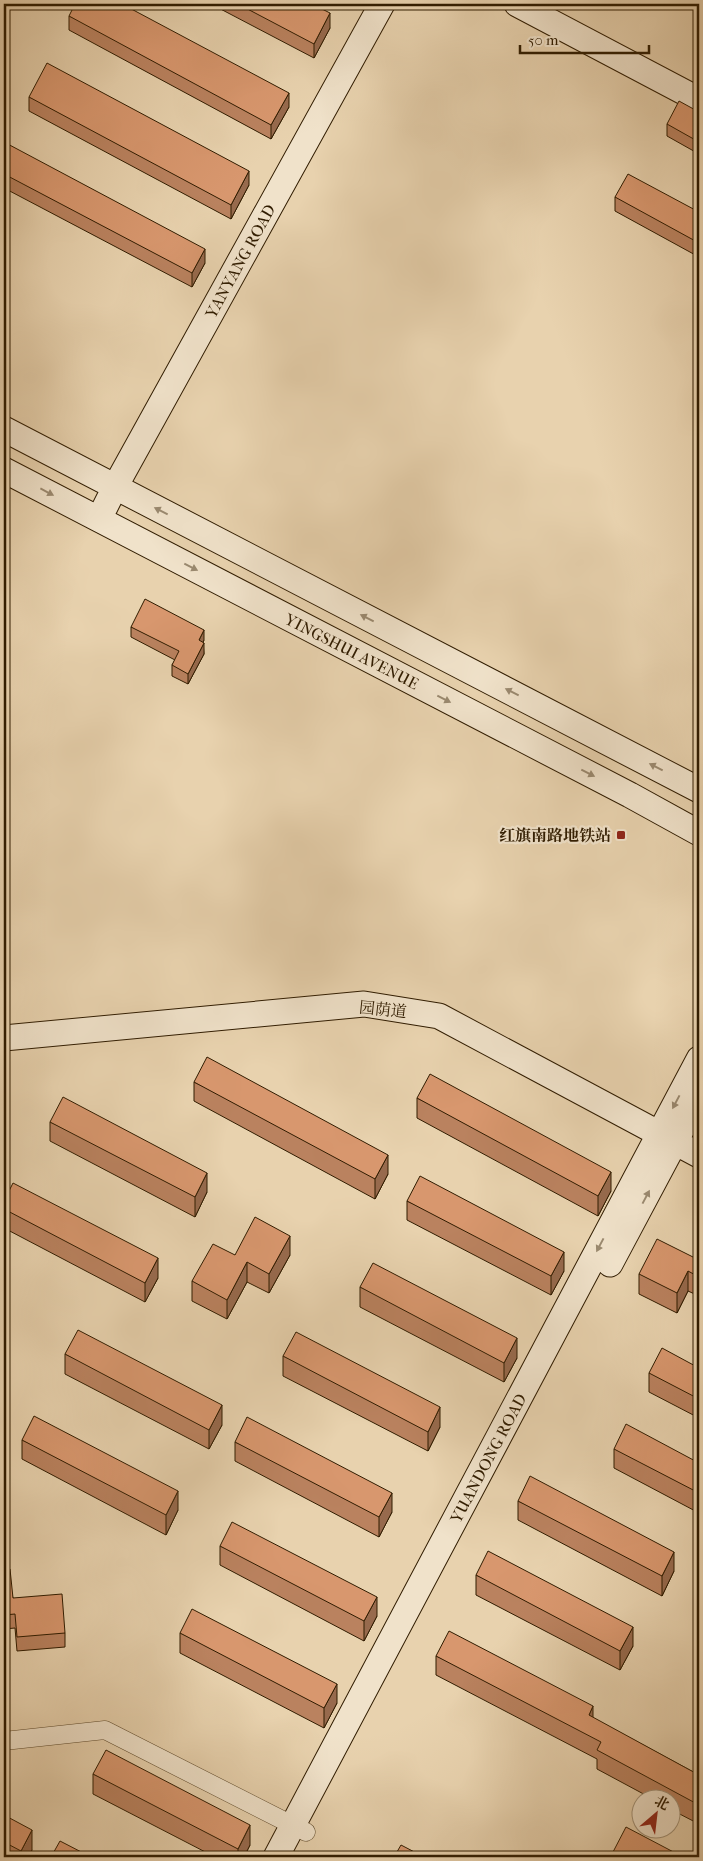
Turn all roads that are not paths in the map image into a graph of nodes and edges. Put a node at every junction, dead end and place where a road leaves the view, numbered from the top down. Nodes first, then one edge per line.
1 (382, 4) edge
2 (516, 4) edge
3 (699, 100) edge
4 (4, 429) edge
5 (4, 470) edge
6 (115, 487) junction
7 (99, 519) junction
8 (699, 790) edge
9 (699, 833) edge
10 (4, 1038) edge
11 (699, 1059) edge
12 (699, 1097) edge
13 (667, 1138) junction
14 (699, 1155) edge
15 (4, 1741) edge
16 (299, 1829) junction
17 (276, 1857) edge
18 (292, 1857) edge

1 - 6 street, YANYANG ROAD
2 - 3 street
4 - 6 street
5 -> 7 street, YINGSHUI AVENUE
6 - 7 street, YANYANG ROAD
8 -> 6 street
7 -> 9 street, YINGSHUI AVENUE
10 - 13 street, 园荫道
11 -> 13 street, YUANDONG ROAD
12 - 13 street, YUANDONG ROAD
13 - 14 street, 园荫道
13 - 16 street, YUANDONG ROAD
15 - 16 street
16 - 17 street, YUANDONG ROAD
16 - 18 street, YUANDONG ROAD

